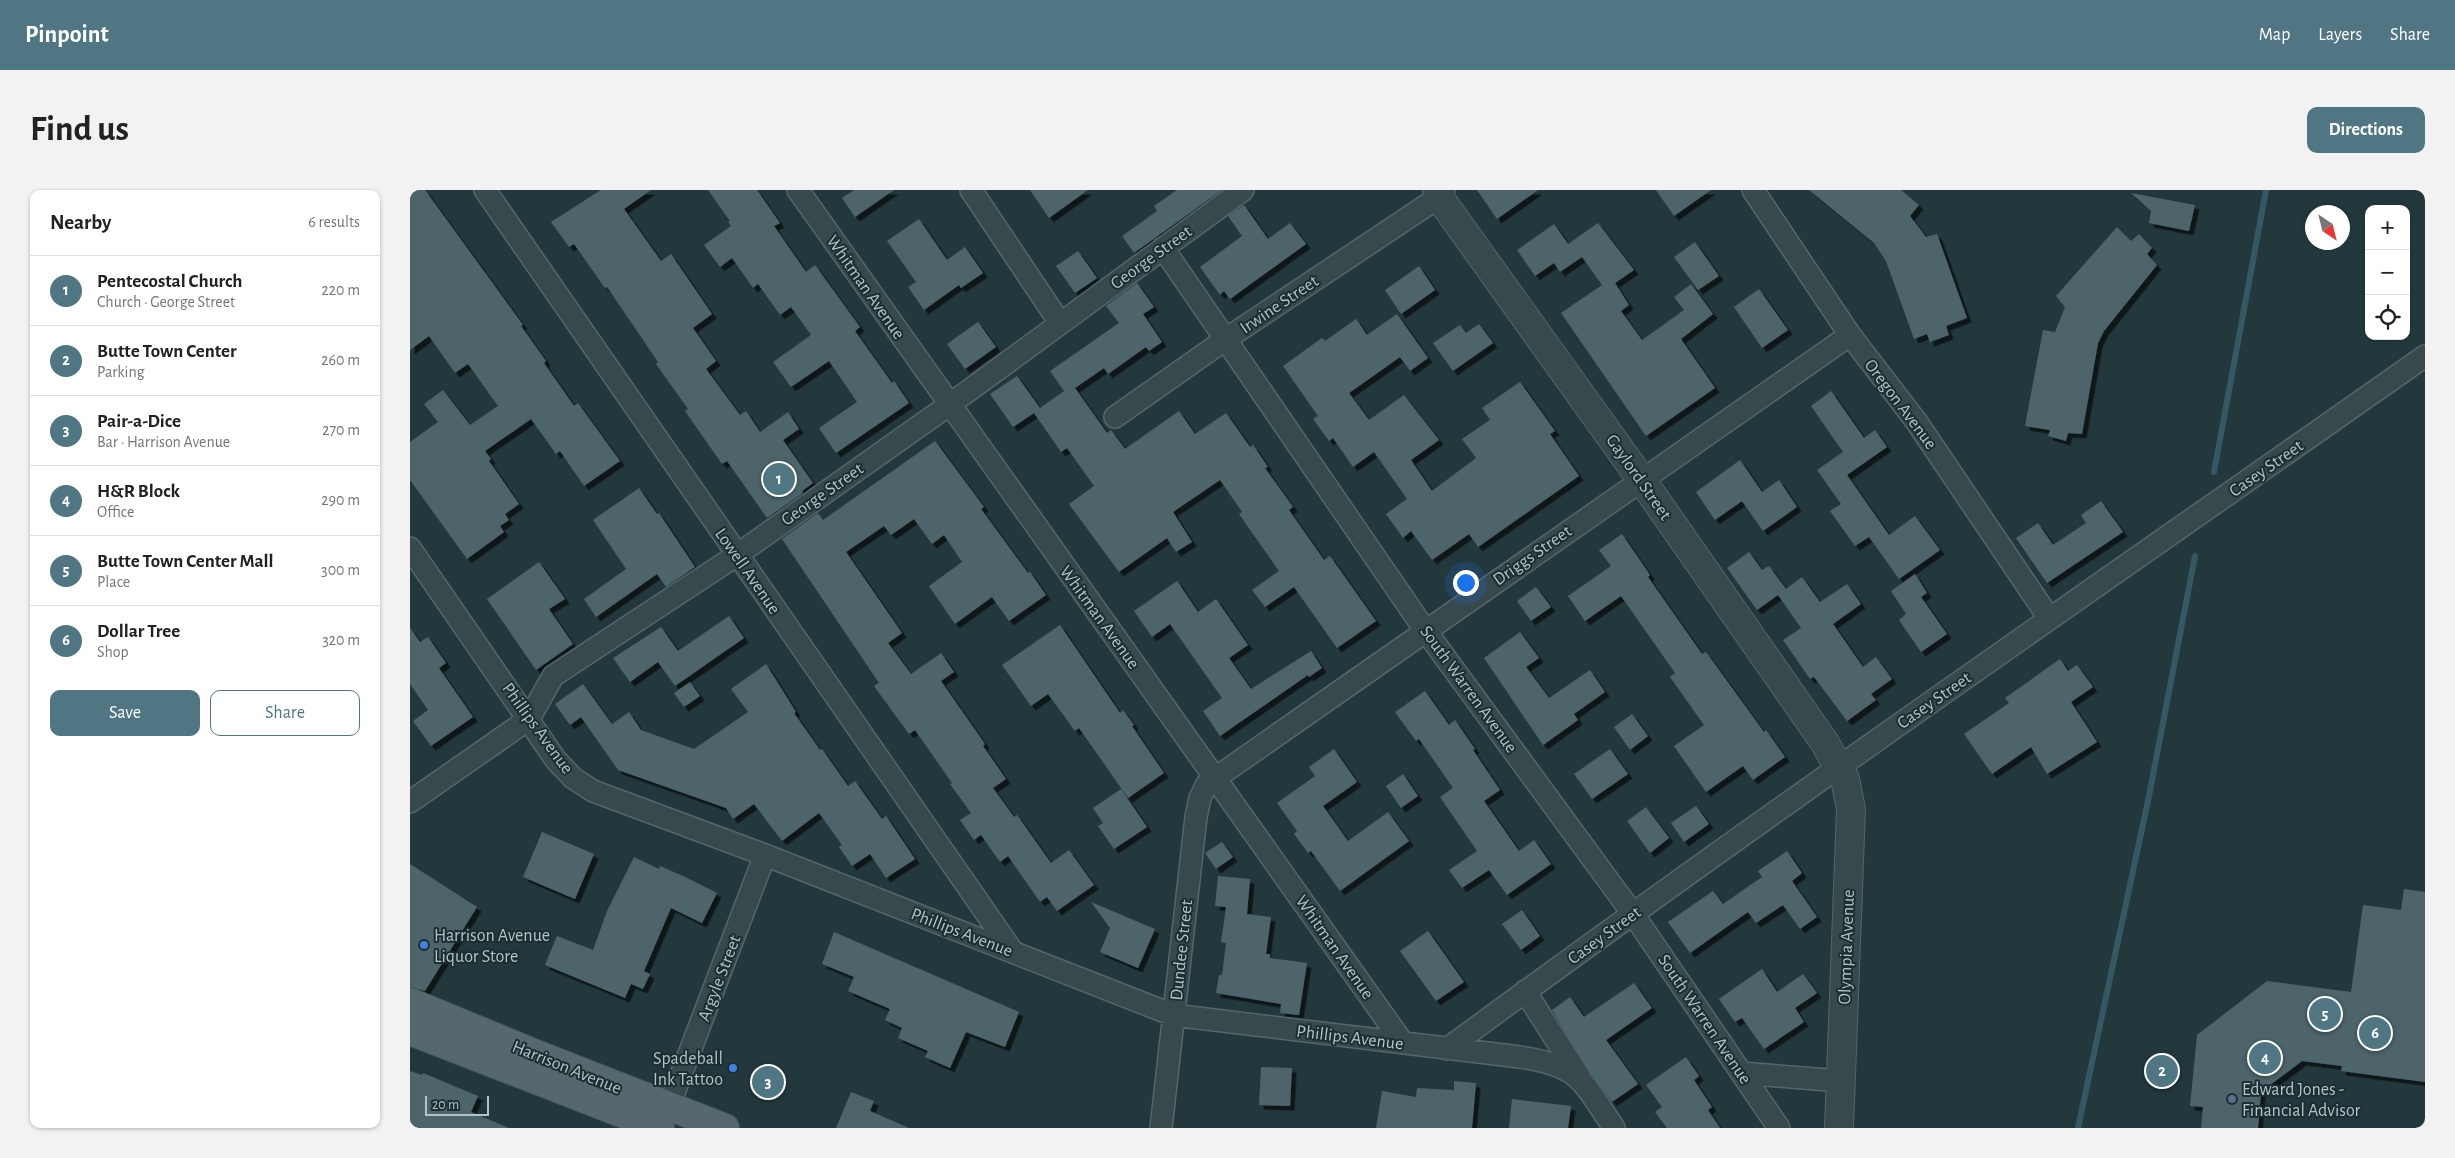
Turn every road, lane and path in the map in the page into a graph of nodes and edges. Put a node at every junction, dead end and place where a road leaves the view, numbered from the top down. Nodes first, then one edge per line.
1 (485, 190) edge
2 (798, 190) edge
3 (971, 190) edge
4 (1243, 190) edge
5 (1753, 190) edge
6 (1438, 192) edge
7 (1163, 248) junction
8 (1060, 323) junction
9 (1850, 335) junction
10 (1226, 339) junction
11 (2425, 356) edge
12 (949, 405) junction
13 (1115, 417) dead end
14 (1641, 479) junction
15 (410, 548) edge
16 (737, 555) junction
17 (2050, 618) junction
18 (1425, 630) junction
19 (529, 719) junction
20 (1840, 767) junction
21 (1215, 777) junction
22 (410, 802) edge
23 (765, 855) junction
24 (1633, 914) junction
25 (1013, 952) junction
26 (1525, 992) junction
27 (410, 1002) edge
28 (1173, 1015) junction
29 (410, 1031) edge
30 (1403, 1043) junction
31 (1447, 1049) junction
32 (1742, 1073) junction
33 (1582, 1080) junction
34 (1840, 1081) junction
35 (663, 1121) edge
36 (726, 1128) edge
37 (1161, 1128) edge
38 (1614, 1128) edge
39 (1779, 1128) edge
40 (1839, 1128) edge

1 - 16 street, Lowell Avenue
2 - 12 street, Whitman Avenue
3 - 8 street
4 - 7 street, George Street
5 - 9 street, Oregon Avenue
6 - 10 street, Irwine Street
6 - 14 street, Gaylord Street
7 - 8 street, George Street
7 - 10 street, South Warren Avenue
8 - 12 street, George Street
9 - 14 street, Driggs Street
9 - 17 street, Oregon Avenue
10 - 13 street, Irwine Street
10 - 18 street, South Warren Avenue
11 - 17 street, Casey Street
12 - 16 street, George Street
12 - 21 street, Whitman Avenue
14 - 18 street, Driggs Street
14 - 20 street, Gaylord Street
15 - 19 street, Phillips Avenue
16 - 19 street, George Street
16 - 25 street, Lowell Avenue
17 - 20 street, Casey Street
18 - 21 street, Driggs Street
18 - 24 street, South Warren Avenue
19 - 22 street, George Street
19 - 23 street, Phillips Avenue
20 - 24 street, Casey Street
20 - 34 street, Olympia Avenue
21 - 28 street, Dundee Street
21 - 30 street, Whitman Avenue
23 - 25 street, Phillips Avenue
23 - 35 street, Argyle Street
24 - 26 street, Casey Street
24 - 32 street, South Warren Avenue
25 - 28 street, Phillips Avenue
26 - 31 street, Casey Street
26 - 33 street
27 - 35 main road, Harrison Avenue
28 - 30 street, Phillips Avenue
28 - 37 street, Dundee Street
29 - 35 main road, Harrison Avenue
30 - 31 street, Phillips Avenue
31 - 33 street, Phillips Avenue
32 - 34 street
32 - 39 street, South Warren Avenue
33 - 38 street, Phillips Avenue
34 - 40 street, Olympia Avenue
35 - 36 main road, Harrison Avenue

